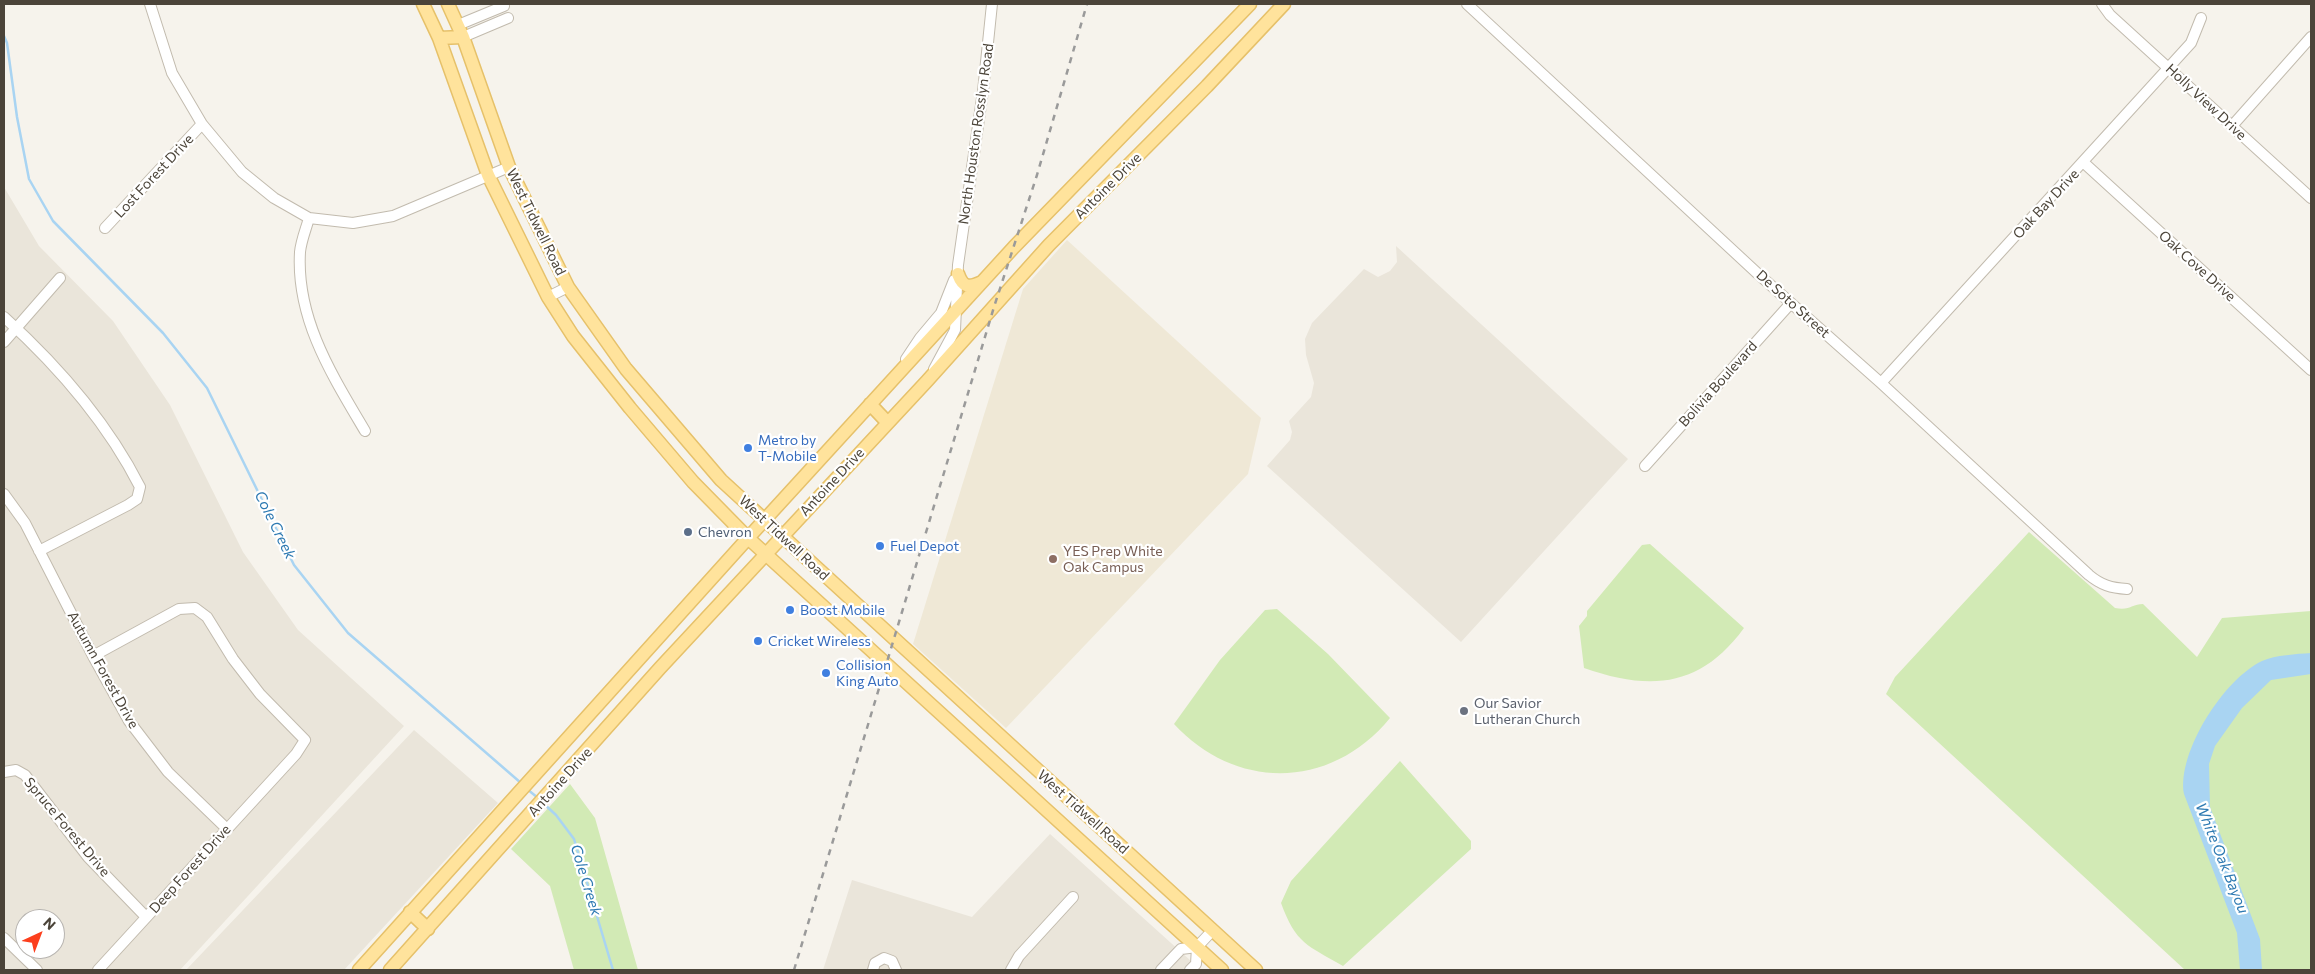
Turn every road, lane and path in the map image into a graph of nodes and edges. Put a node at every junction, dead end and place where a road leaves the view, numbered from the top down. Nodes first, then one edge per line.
1 (150, 4) edge
2 (423, 4) edge
3 (448, 4) edge
4 (992, 4) edge
5 (1250, 4) edge
6 (1284, 4) edge
7 (1467, 4) edge
8 (2102, 4) edge
9 (504, 6) dead end
10 (508, 18) dead end
11 (2201, 18) dead end
12 (458, 25) junction
13 (463, 37) junction
14 (2311, 37) edge
15 (439, 38) junction
16 (2169, 67) junction
17 (202, 124) junction
18 (2232, 126) junction
19 (2083, 162) junction
20 (509, 167) junction
21 (488, 176) junction
22 (2311, 198) edge
23 (309, 218) junction
24 (105, 228) dead end
25 (958, 269) junction
26 (60, 278) dead end
27 (982, 282) junction
28 (568, 287) junction
29 (548, 297) junction
30 (1791, 303) junction
31 (956, 312) junction
32 (4, 317) edge
33 (16, 328) junction
34 (4, 342) edge
35 (2311, 370) edge
36 (894, 378) junction
37 (927, 381) junction
38 (1881, 383) junction
39 (870, 404) junction
40 (888, 422) junction
41 (365, 431) dead end
42 (1645, 466) dead end
43 (4, 494) edge
44 (765, 521) junction
45 (781, 537) junction
46 (748, 538) junction
47 (39, 551) junction
48 (765, 554) junction
49 (2127, 589) dead end
50 (875, 622) junction
51 (860, 640) junction
52 (93, 656) junction
53 (990, 727) junction
54 (975, 744) junction
55 (4, 772) edge
56 (1091, 819) junction
57 (226, 829) junction
58 (1076, 836) junction
59 (1073, 896) dead end
60 (410, 912) junction
61 (146, 916) junction
62 (428, 929) junction
63 (1212, 930) junction
64 (4, 938) edge
65 (1197, 947) junction
66 (37, 970) edge
67 (98, 970) edge
68 (359, 970) edge
69 (390, 970) edge
70 (873, 970) edge
71 (896, 970) edge
72 (1011, 970) edge
73 (1162, 970) edge
74 (1190, 970) edge
75 (1222, 970) edge
76 (1256, 970) edge

1 - 17 street
2 - 15 main road, West Tidwell Road
3 - 12 main road, West Tidwell Road
4 - 25 street, North Houston Rosslyn Road
5 - 27 main road, Antoine Drive
6 - 37 main road, Antoine Drive
7 - 30 street, De Soto Street
8 - 16 street, Holly View Drive
9 - 12 street
10 - 13 street
11 - 16 street, Oak Bay Drive
12 - 13 main road, West Tidwell Road
12 - 15 main road
13 - 15 main road
13 - 20 main road, West Tidwell Road
14 - 18 street
15 - 21 main road, West Tidwell Road
16 - 18 street, Holly View Drive
16 - 19 street, Oak Bay Drive
17 - 23 street
17 - 24 street, Lost Forest Drive
18 - 22 street, Holly View Drive
19 - 35 street, Oak Cove Drive
19 - 38 street, Oak Bay Drive
20 - 21 street
20 - 28 main road, West Tidwell Road
21 - 23 street
21 - 29 main road, West Tidwell Road
23 - 41 street
25 - 27 main road
25 - 31 street, North Houston Rosslyn Road
25 - 36 street, North Houston Rosslyn Road
26 - 33 street
27 - 31 main road, Antoine Drive
28 - 29 street
28 - 44 main road, West Tidwell Road
29 - 46 main road, West Tidwell Road
30 - 38 street, De Soto Street
30 - 42 street, Bolivia Boulevard
31 - 36 main road, Antoine Drive
31 - 37 street, North Houston Rosslyn Road
32 - 33 street
33 - 34 street
33 - 47 street
36 - 39 main road, Antoine Drive
37 - 40 main road, Antoine Drive
38 - 49 street, De Soto Street
39 - 40 main road
39 - 44 main road, Antoine Drive
40 - 45 main road, Antoine Drive
43 - 47 street, Autumn Forest Drive
44 - 45 main road, West Tidwell Road
44 - 46 main road, Antoine Drive
45 - 48 main road, Antoine Drive
45 - 50 main road, West Tidwell Road
46 - 48 main road, West Tidwell Road
46 - 60 main road, Antoine Drive
47 - 52 street, Autumn Forest Drive
48 - 51 main road, West Tidwell Road
48 - 62 main road, Antoine Drive
50 - 51 main road
50 - 53 main road, West Tidwell Road
51 - 54 main road, West Tidwell Road
52 - 57 street, Autumn Forest Drive
52 - 57 street, Deep Forest Drive
53 - 54 main road
53 - 56 main road, West Tidwell Road
54 - 58 main road, West Tidwell Road
55 - 61 street, Spruce Forest Drive
56 - 58 main road
56 - 63 main road, West Tidwell Road
57 - 61 street, Deep Forest Drive
58 - 65 main road, West Tidwell Road
59 - 72 street
60 - 62 main road
60 - 68 main road, Antoine Drive
61 - 67 street, Deep Forest Drive
62 - 69 main road, Antoine Drive
63 - 65 street
63 - 76 main road, West Tidwell Road
64 - 66 street
65 - 73 street
65 - 74 street
65 - 75 main road, West Tidwell Road
70 - 71 street

